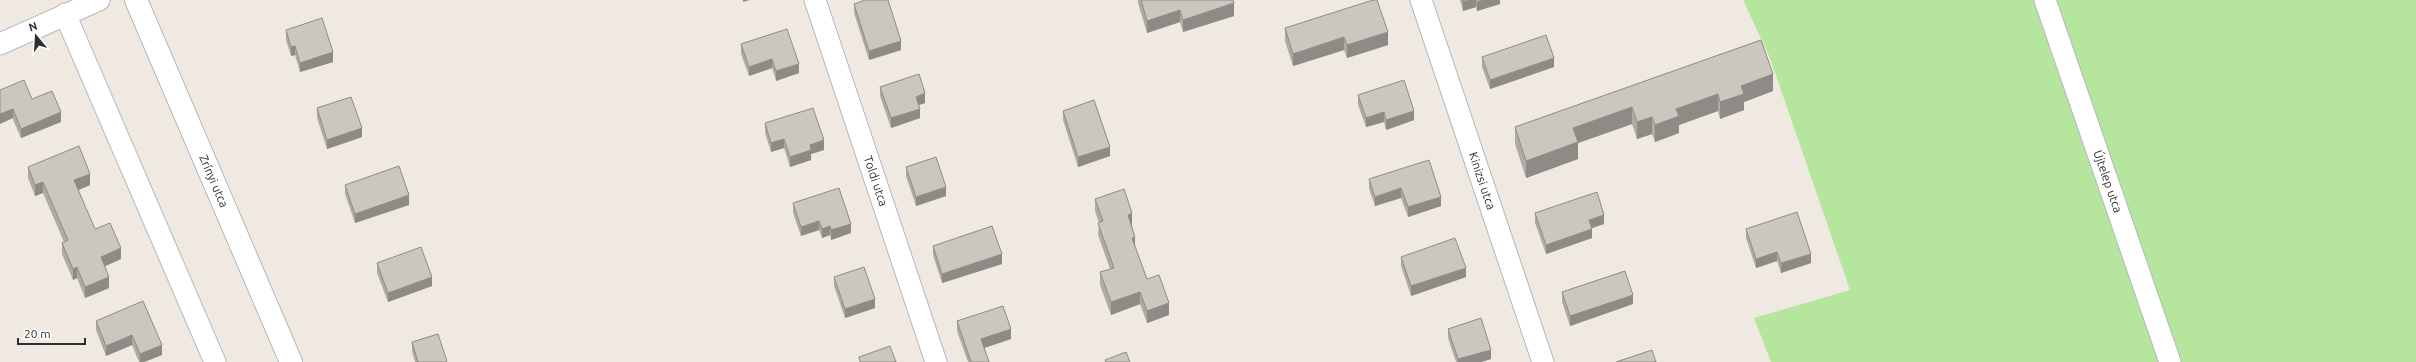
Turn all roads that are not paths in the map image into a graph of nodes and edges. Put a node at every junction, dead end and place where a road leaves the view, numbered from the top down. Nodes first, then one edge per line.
1 (99, 0) edge
2 (136, 0) edge
3 (816, 0) edge
4 (1421, 0) edge
5 (2046, 0) edge
6 (65, 14) junction
7 (0, 44) edge
8 (214, 362) edge
9 (291, 362) edge
10 (936, 362) edge
11 (1544, 362) edge
12 (2170, 362) edge

1 - 6 street
2 - 9 main road, Zrínyi utca
3 - 10 street, Toldi utca
4 - 11 street, Kinizsi utca
5 - 12 street, Újtelep utca
6 - 7 street
6 - 8 street

